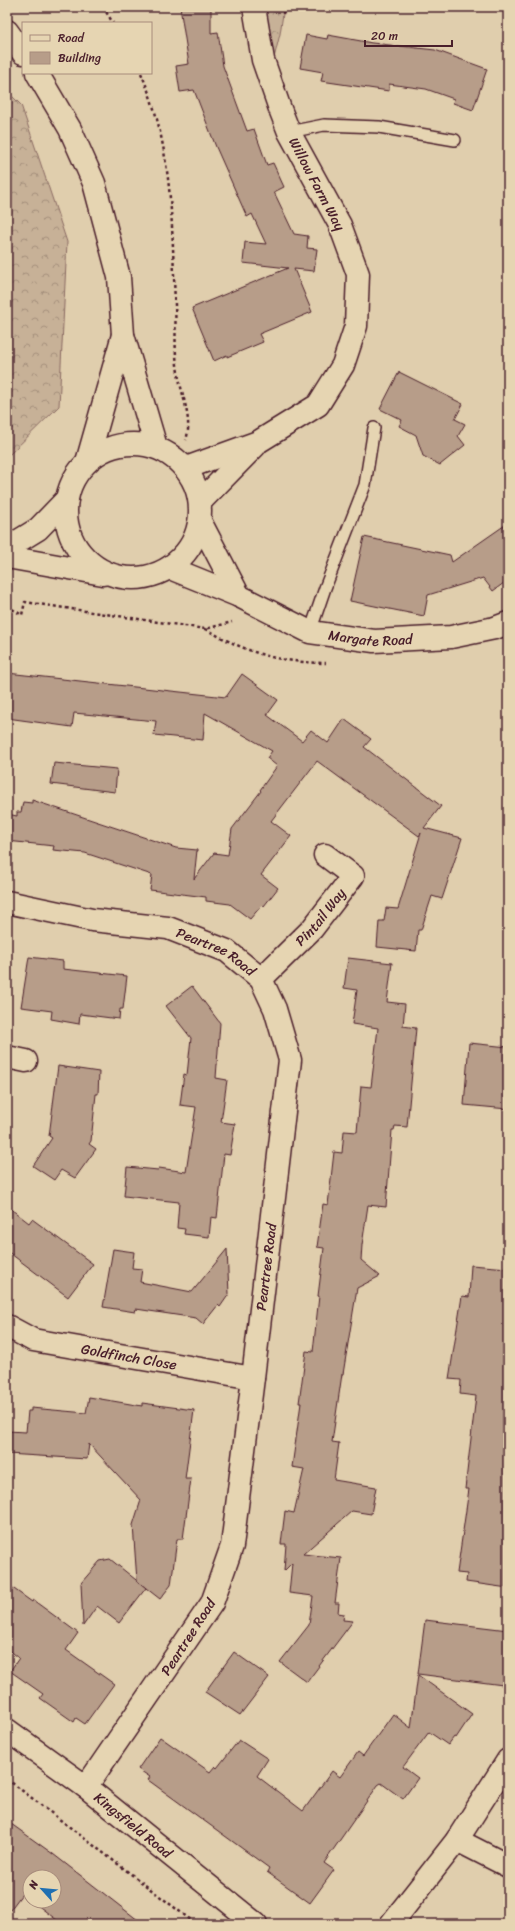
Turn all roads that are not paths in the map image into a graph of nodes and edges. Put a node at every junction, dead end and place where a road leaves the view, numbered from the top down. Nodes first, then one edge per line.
1 (254, 7) edge
2 (7, 31) edge
3 (22, 52) edge
4 (38, 74) edge
5 (289, 132) junction
6 (455, 140) dead end
7 (123, 335) junction
8 (374, 428) dead end
9 (258, 442) junction
10 (156, 447) junction
11 (87, 462) junction
12 (181, 464) junction
13 (67, 498) junction
14 (200, 511) junction
15 (7, 548) edge
16 (7, 557) edge
17 (170, 568) junction
18 (110, 575) junction
19 (239, 596) junction
20 (508, 623) edge
21 (310, 632) junction
22 (325, 855) dead end
23 (8, 907) edge
24 (261, 979) junction
25 (7, 1326) edge
26 (254, 1378) junction
27 (7, 1730) edge
28 (508, 1760) edge
29 (86, 1787) junction
30 (457, 1840) junction
31 (508, 1866) edge
32 (256, 1924) edge
33 (391, 1924) edge

1 - 5 street, Willow Farm Way
2 - 3 street
4 - 7 street
5 - 6 lane
5 - 9 street, Willow Farm Way
7 - 10 street
7 - 11 street
8 - 21 lane
9 - 12 street, Willow Farm Way
9 - 14 street, Willow Farm Way
10 - 11 street
10 - 12 street
11 - 13 street
12 - 14 street
13 - 15 street
13 - 18 street
14 - 17 street
14 - 19 street
16 - 18 street
17 - 18 street
17 - 19 street, Margate Road
19 - 21 street, Margate Road
20 - 21 street, Margate Road
22 - 24 street, Pintail Way
23 - 24 street, Peartree Road
24 - 26 street, Peartree Road
25 - 26 street, Goldfinch Close
26 - 29 street, Peartree Road
27 - 29 street, Kingsfield Road
28 - 30 street
29 - 32 street, Kingsfield Road
30 - 31 street
30 - 33 street

